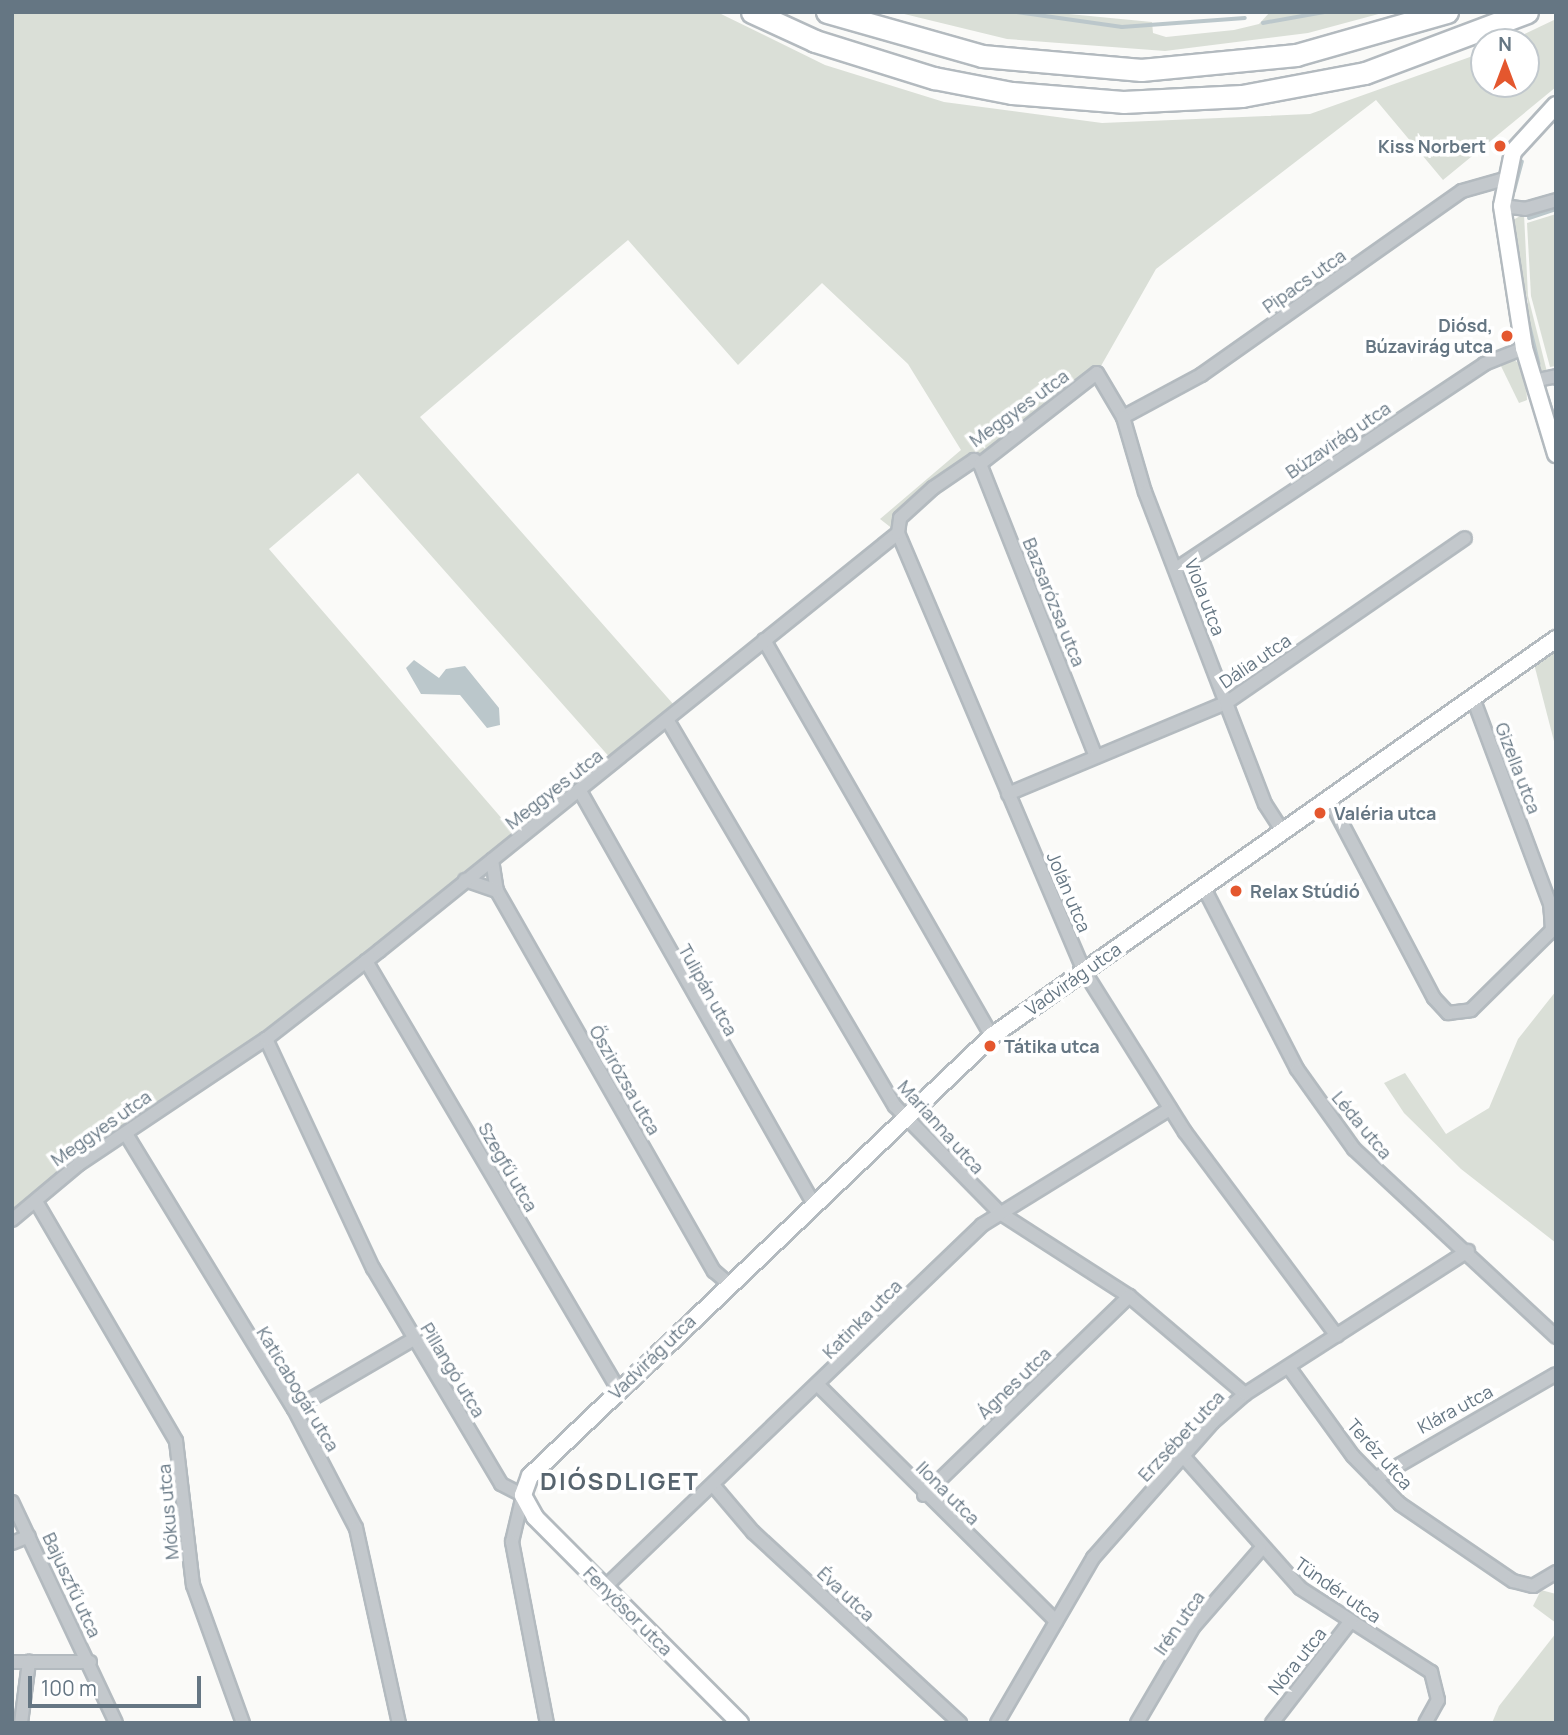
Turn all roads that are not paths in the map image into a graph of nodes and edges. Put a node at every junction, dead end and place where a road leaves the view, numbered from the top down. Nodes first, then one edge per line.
1 (752, 12) edge
2 (827, 12) edge
3 (1447, 12) edge
4 (1527, 12) edge
5 (1556, 105) edge
6 (1504, 179) junction
7 (1556, 200) edge
8 (1502, 206) junction
9 (1524, 348) junction
10 (1097, 373) joint
11 (1556, 376) edge
12 (1533, 381) junction
13 (1123, 418) junction
14 (1556, 454) edge
15 (979, 464) junction
16 (898, 533) junction
17 (1465, 538) dead end
18 (1176, 569) junction
19 (1556, 639) edge
20 (764, 640) junction
21 (1473, 698) junction
22 (1226, 703) junction
23 (668, 722) junction
24 (1095, 754) junction
25 (580, 791) junction
26 (1008, 794) junction
27 (1329, 799) junction
28 (1283, 832) junction
29 (492, 860) junction
30 (465, 880) junction
31 (1204, 888) junction
32 (497, 891) junction
33 (366, 961) junction
34 (1084, 971) junction
35 (992, 1036) junction
36 (266, 1039) junction
37 (1170, 1109) junction
38 (906, 1114) junction
39 (126, 1134) junction
40 (813, 1202) junction
41 (37, 1203) junction
42 (1000, 1213) junction
43 (12, 1220) edge
44 (1468, 1251) junction
45 (728, 1283) junction
46 (1129, 1296) junction
47 (1337, 1336) junction
48 (1556, 1337) edge
49 (414, 1339) junction
50 (1290, 1369) junction
51 (1556, 1374) edge
52 (818, 1386) junction
53 (619, 1390) junction
54 (1245, 1394) junction
55 (293, 1409) junction
56 (1183, 1456) junction
57 (1375, 1479) junction
58 (713, 1485) junction
59 (523, 1495) junction
60 (924, 1495) junction
61 (12, 1502) edge
62 (29, 1536) junction
63 (12, 1544) edge
64 (1260, 1550) junction
65 (1556, 1572) edge
66 (604, 1588) junction
67 (1056, 1621) junction
68 (1350, 1622) junction
69 (12, 1662) edge
70 (29, 1662) junction
71 (90, 1662) junction
72 (21, 1723) edge
73 (116, 1723) edge
74 (243, 1723) edge
75 (399, 1723) edge
76 (547, 1723) edge
77 (740, 1723) edge
78 (960, 1723) edge
79 (997, 1723) edge
80 (1136, 1723) edge
81 (1272, 1723) edge
82 (1425, 1723) edge

1 - 4 highway
2 - 3 highway
5 - 6 street
6 - 8 street
6 - 13 street, Pipacs utca
7 - 8 street
8 - 9 street
9 - 12 street
9 - 18 street, Búzavirág utca
10 - 13 street, Viola utca
10 - 15 street, Meggyes utca
11 - 12 street
12 - 14 street
13 - 18 street, Viola utca
15 - 16 street, Meggyes utca
15 - 24 street, Bazsarózsa utca
16 - 20 street, Meggyes utca
16 - 26 street, Jolán utca
17 - 22 street, Dália utca
18 - 22 street, Viola utca
19 - 21 street, Vadvirág utca
20 - 23 street, Meggyes utca
20 - 35 street
21 - 27 street, Vadvirág utca
21 - 27 street, Gizella utca
22 - 24 street, Dália utca
22 - 28 street, Viola utca
23 - 25 street, Meggyes utca
23 - 38 street, Marianna utca
24 - 26 street, Dália utca
25 - 29 street, Meggyes utca
25 - 40 street, Tulipán utca
26 - 34 street, Jolán utca
27 - 28 street, Vadvirág utca
28 - 31 street, Vadvirág utca
29 - 30 street, Meggyes utca
29 - 32 street, Őszirózsa utca
30 - 32 street
30 - 33 street, Meggyes utca
31 - 34 street, Vadvirág utca
31 - 44 street, Léda utca
32 - 45 street, Őszirózsa utca
33 - 36 street, Meggyes utca
33 - 53 street, Szegfű utca
34 - 35 street, Vadvirág utca
34 - 37 street, Jolán utca
35 - 38 street, Vadvirág utca
36 - 39 street, Meggyes utca
36 - 49 street, Pillangó utca
37 - 42 street, Katinka utca
37 - 47 street, Jolán utca
38 - 40 street, Vadvirág utca
38 - 42 street, Marianna utca
39 - 41 street, Meggyes utca
39 - 55 street, Katicabogár utca
40 - 45 street, Vadvirág utca
41 - 43 street, Meggyes utca
41 - 74 street, Mókus utca
42 - 46 street, Marianna utca
42 - 52 street, Katinka utca
44 - 47 street, Erzsébet utca
44 - 48 street, Léda utca
45 - 53 street, Vadvirág utca
46 - 54 street, Marianna utca
46 - 60 street, Ágnes utca
47 - 50 street, Erzsébet utca
49 - 55 street
49 - 59 street, Pillangó utca
50 - 54 street, Erzsébet utca
50 - 57 street, Teréz utca
51 - 57 street, Klára utca
52 - 58 street, Katinka utca
52 - 60 street, Ilona utca
53 - 59 street, Vadvirág utca
54 - 56 street, Erzsébet utca
55 - 75 street, Katicabogár utca
56 - 64 street, Tündér utca
56 - 67 street, Erzsébet utca
57 - 65 street, Teréz utca
58 - 66 street, Katinka utca
58 - 78 street, Éva utca
59 - 66 street, Fenyősor utca
59 - 76 street
60 - 67 street, Ilona utca
61 - 62 street, Bajuszfű utca
62 - 63 street
62 - 71 street, Bajuszfű utca
64 - 68 street, Tündér utca
64 - 80 street, Irén utca
66 - 77 street, Fenyősor utca
67 - 79 street, Erzsébet utca
68 - 81 street, Nóra utca
68 - 82 street, Tündér utca
69 - 70 street
70 - 71 street
70 - 72 street
71 - 73 street, Bajuszfű utca

